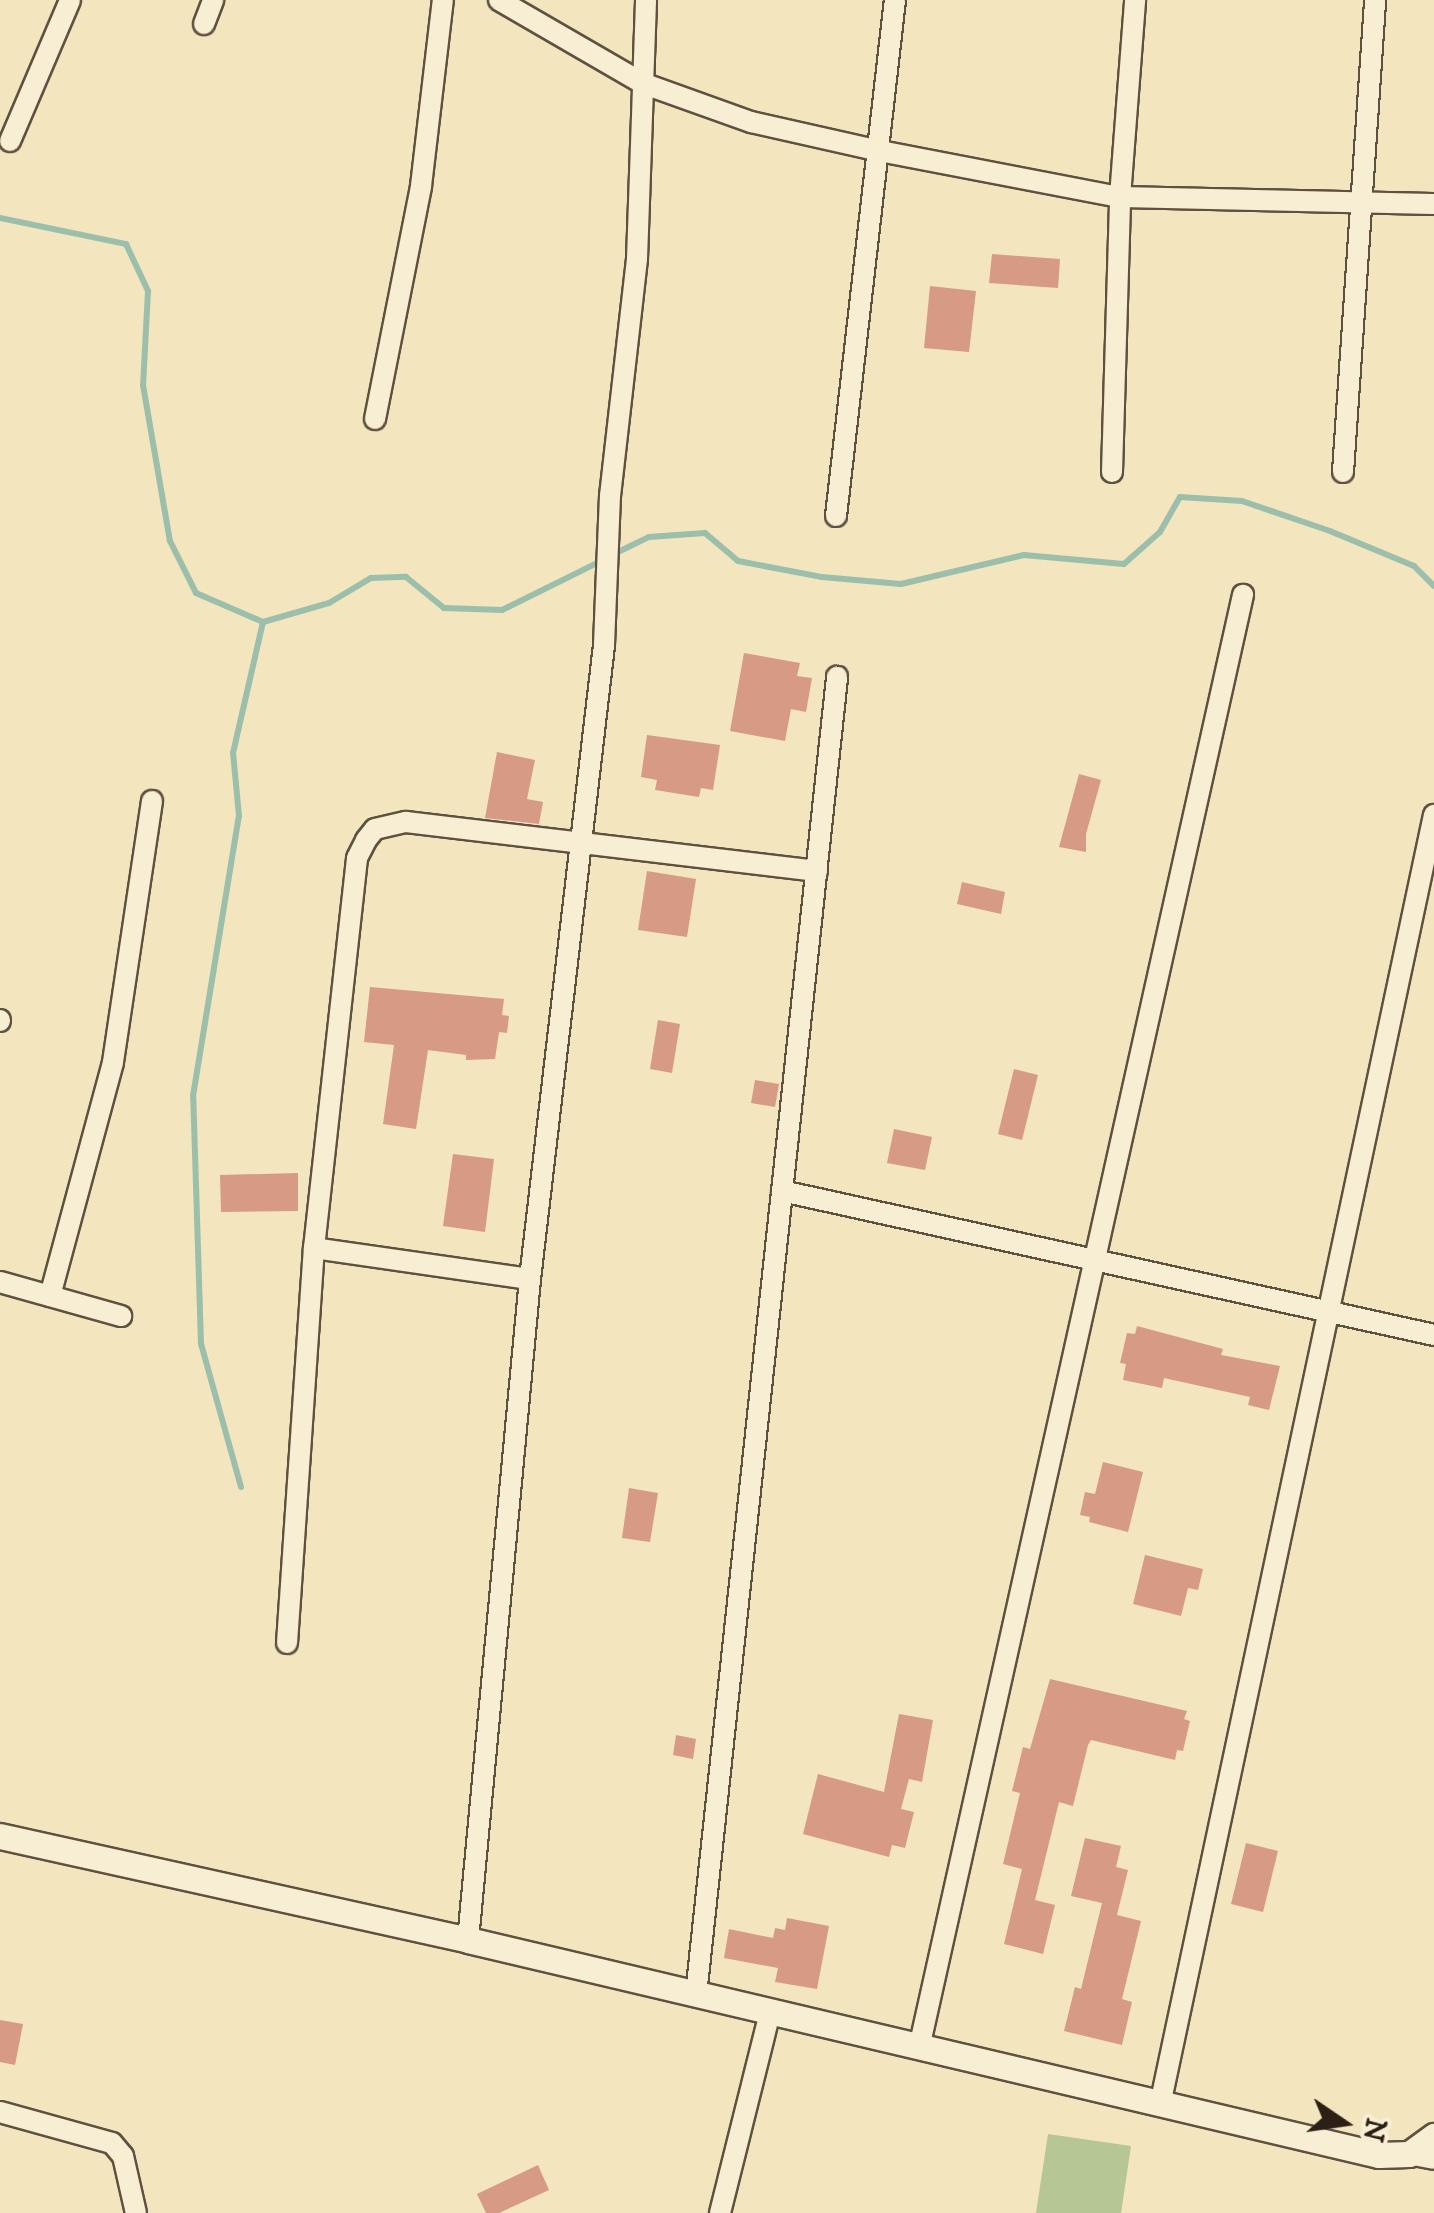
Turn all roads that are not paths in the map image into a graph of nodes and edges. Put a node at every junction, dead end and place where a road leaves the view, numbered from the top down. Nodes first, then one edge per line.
1 (70, 0) edge
2 (213, 0) edge
3 (442, 0) edge
4 (499, 0) edge
5 (646, 0) edge
6 (894, 0) edge
7 (1135, 0) edge
8 (1376, 0) edge
9 (204, 24) dead end
10 (642, 83) junction
11 (10, 141) dead end
12 (880, 151) junction
13 (1120, 197) junction
14 (1434, 204) edge
15 (1362, 205) junction
16 (375, 420) dead end
17 (1112, 472) dead end
18 (1343, 472) dead end
19 (836, 516) dead end
20 (1244, 595) dead end
21 (836, 678) dead end
22 (152, 801) dead end
23 (1434, 814) edge
24 (577, 845) junction
25 (817, 871) junction
26 (782, 1191) junction
27 (314, 1248) junction
28 (1092, 1259) junction
29 (530, 1279) junction
30 (0, 1282) edge
31 (50, 1296) junction
32 (1328, 1311) junction
33 (122, 1316) dead end
34 (1434, 1334) edge
35 (287, 1643) dead end
36 (0, 1836) edge
37 (468, 1940) junction
38 (696, 1995) junction
39 (770, 2012) junction
40 (918, 2048) junction
41 (1160, 2104) junction
42 (0, 2112) edge
43 (1434, 2136) edge
44 (1421, 2157) edge
45 (136, 2213) edge
46 (720, 2213) edge

1 - 11 street
2 - 9 street
3 - 16 street
4 - 10 street
5 - 10 street
6 - 12 street
7 - 13 street
8 - 15 street
10 - 12 street
10 - 24 street
12 - 13 street
12 - 19 street
13 - 15 street
13 - 17 street
14 - 15 street
15 - 18 street
20 - 28 street
21 - 25 street
22 - 31 street
23 - 32 street
24 - 25 street
24 - 27 street
24 - 29 street
25 - 26 street
26 - 28 street
26 - 38 street
27 - 29 street
27 - 35 street
28 - 32 street
28 - 40 street
29 - 37 street
30 - 31 street
31 - 33 street
32 - 34 street
32 - 41 street
36 - 37 street
37 - 38 street
38 - 39 street
39 - 40 street
39 - 46 street
40 - 41 street
41 - 44 street
42 - 45 street
43 - 44 street

